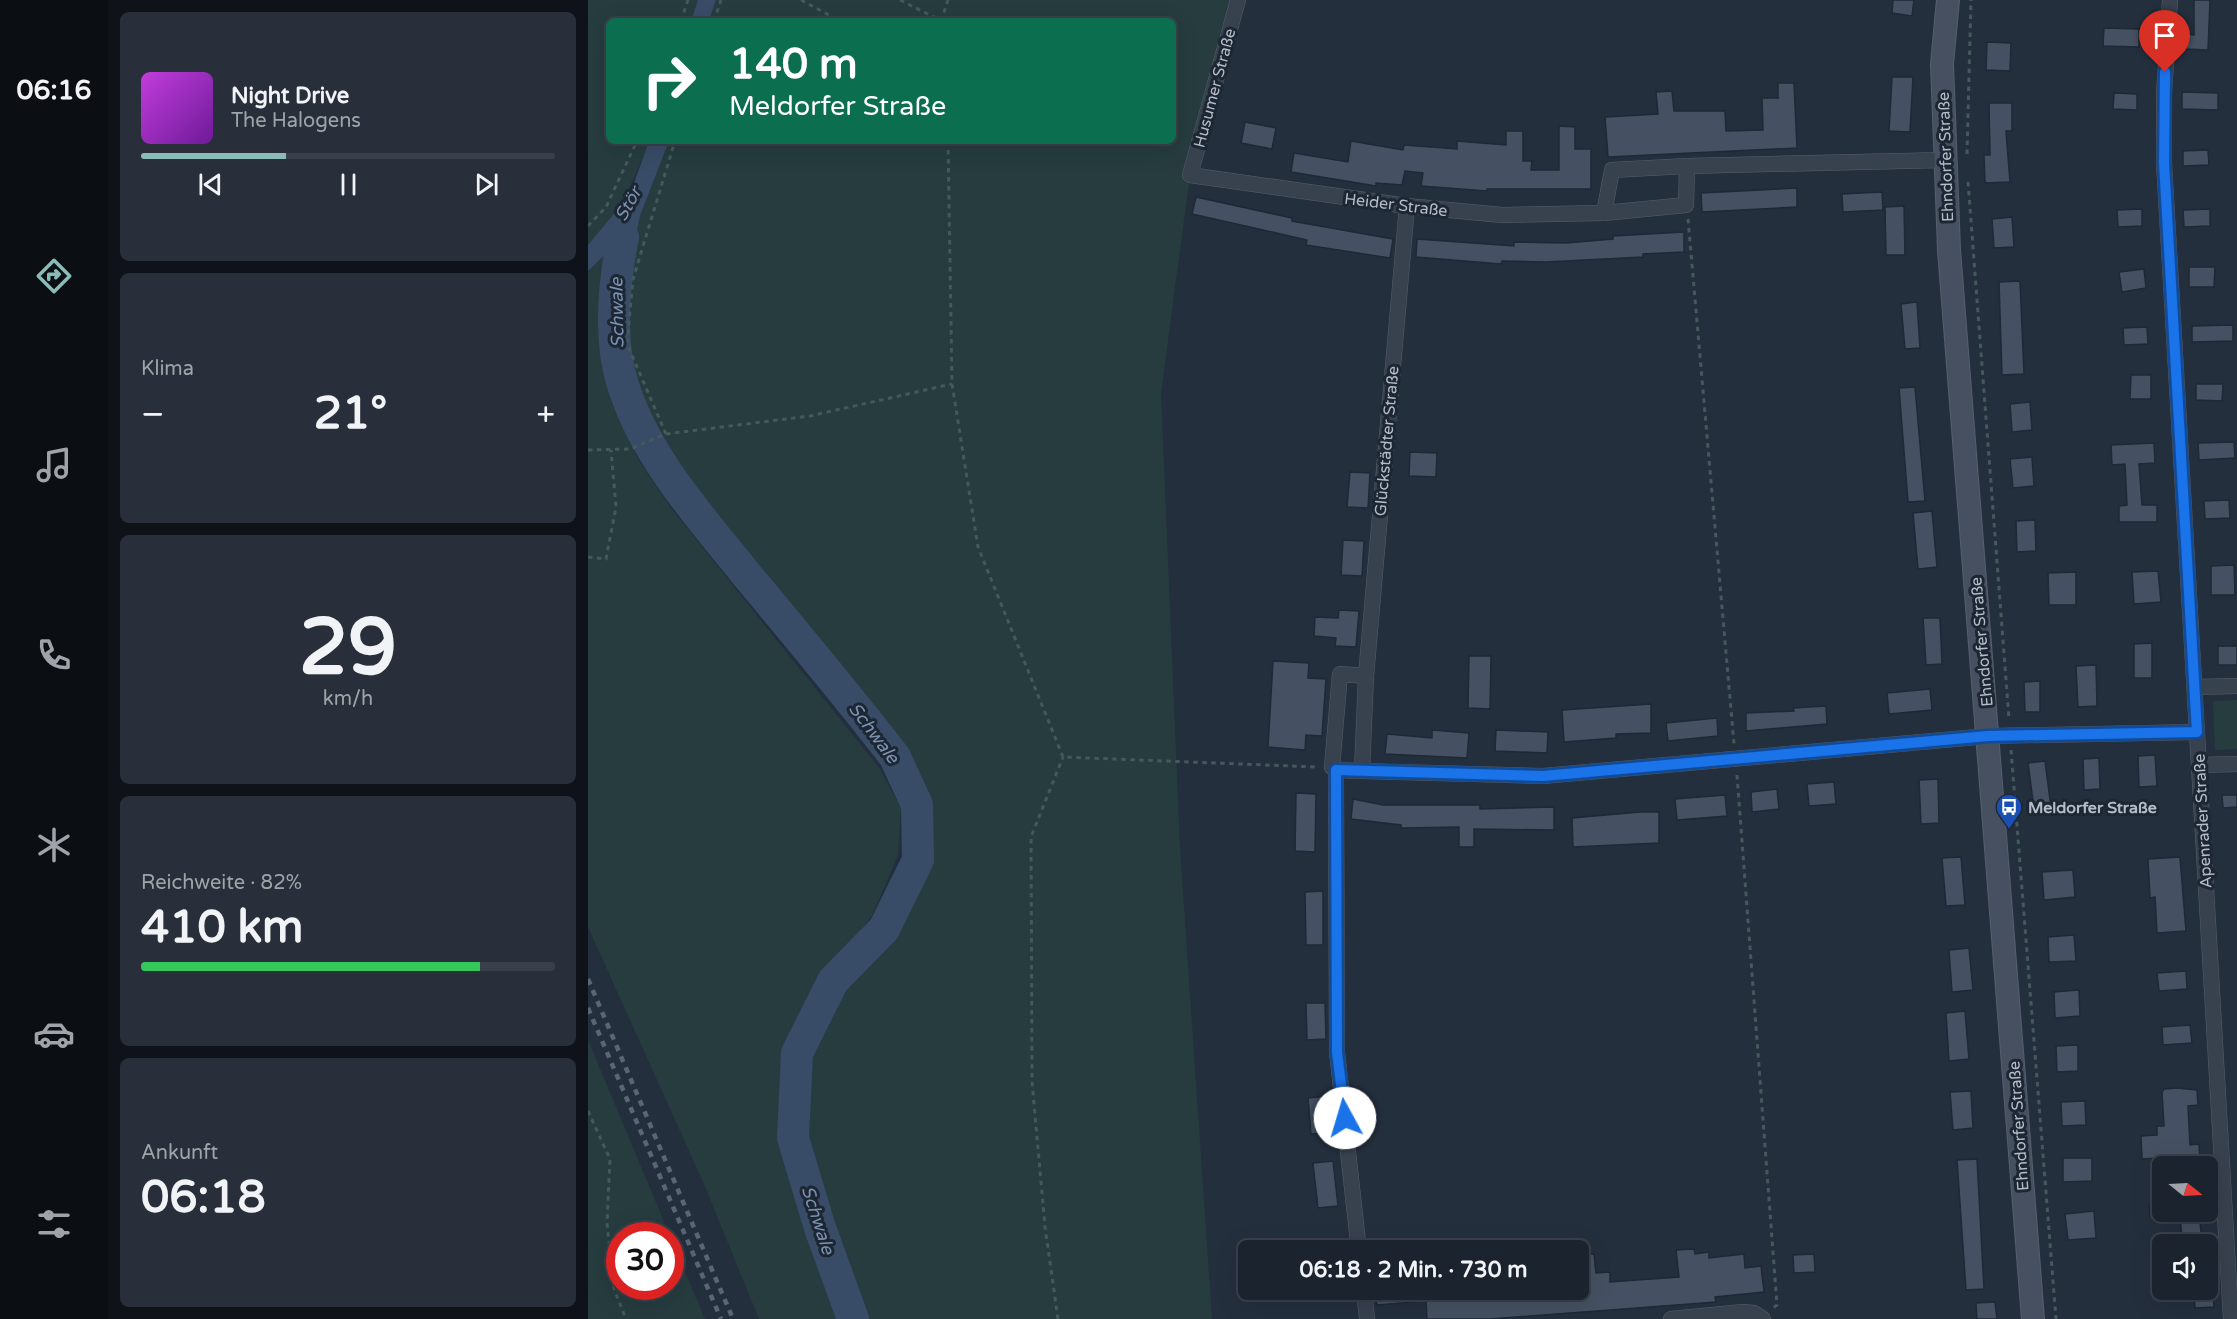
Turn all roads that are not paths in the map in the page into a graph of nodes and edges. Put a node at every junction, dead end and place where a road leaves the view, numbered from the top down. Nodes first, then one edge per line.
1 (1238, 0) edge
2 (1948, 0) edge
3 (2169, 0) edge
4 (1944, 160) junction
5 (1687, 166) junction
6 (1190, 176) joint
7 (1407, 206) junction
8 (1604, 213) junction
9 (1366, 676) junction
10 (2237, 686) edge
11 (2195, 687) junction
12 (2197, 732) junction
13 (1999, 736) junction
14 (2237, 764) edge
15 (2199, 765) junction
16 (1334, 769) junction
17 (1362, 771) junction
18 (1358, 1240) edge
19 (1365, 1300) edge
20 (1367, 1319) edge
21 (1671, 1319) edge
22 (1763, 1319) edge
23 (2033, 1319) edge
24 (2231, 1319) edge

1 - 6 street, Husumer Straße
2 - 4 street, Ehndorfer Straße
3 - 11 street, Apenrader Straße
4 - 5 street
4 - 13 street, Ehndorfer Straße
5 - 8 street
5 - 8 street, Heider Straße
6 - 7 street, Heider Straße
7 - 8 street, Heider Straße
7 - 9 street, Glückstädter Straße
9 - 16 street
9 - 17 street, Glückstädter Straße
10 - 11 street
11 - 12 street, Apenrader Straße
12 - 13 street
12 - 15 street, Apenrader Straße
13 - 17 street
13 - 23 street, Ehndorfer Straße
14 - 15 street
15 - 24 street, Apenrader Straße
16 - 17 street
16 - 18 street
19 - 20 street
21 - 22 street

